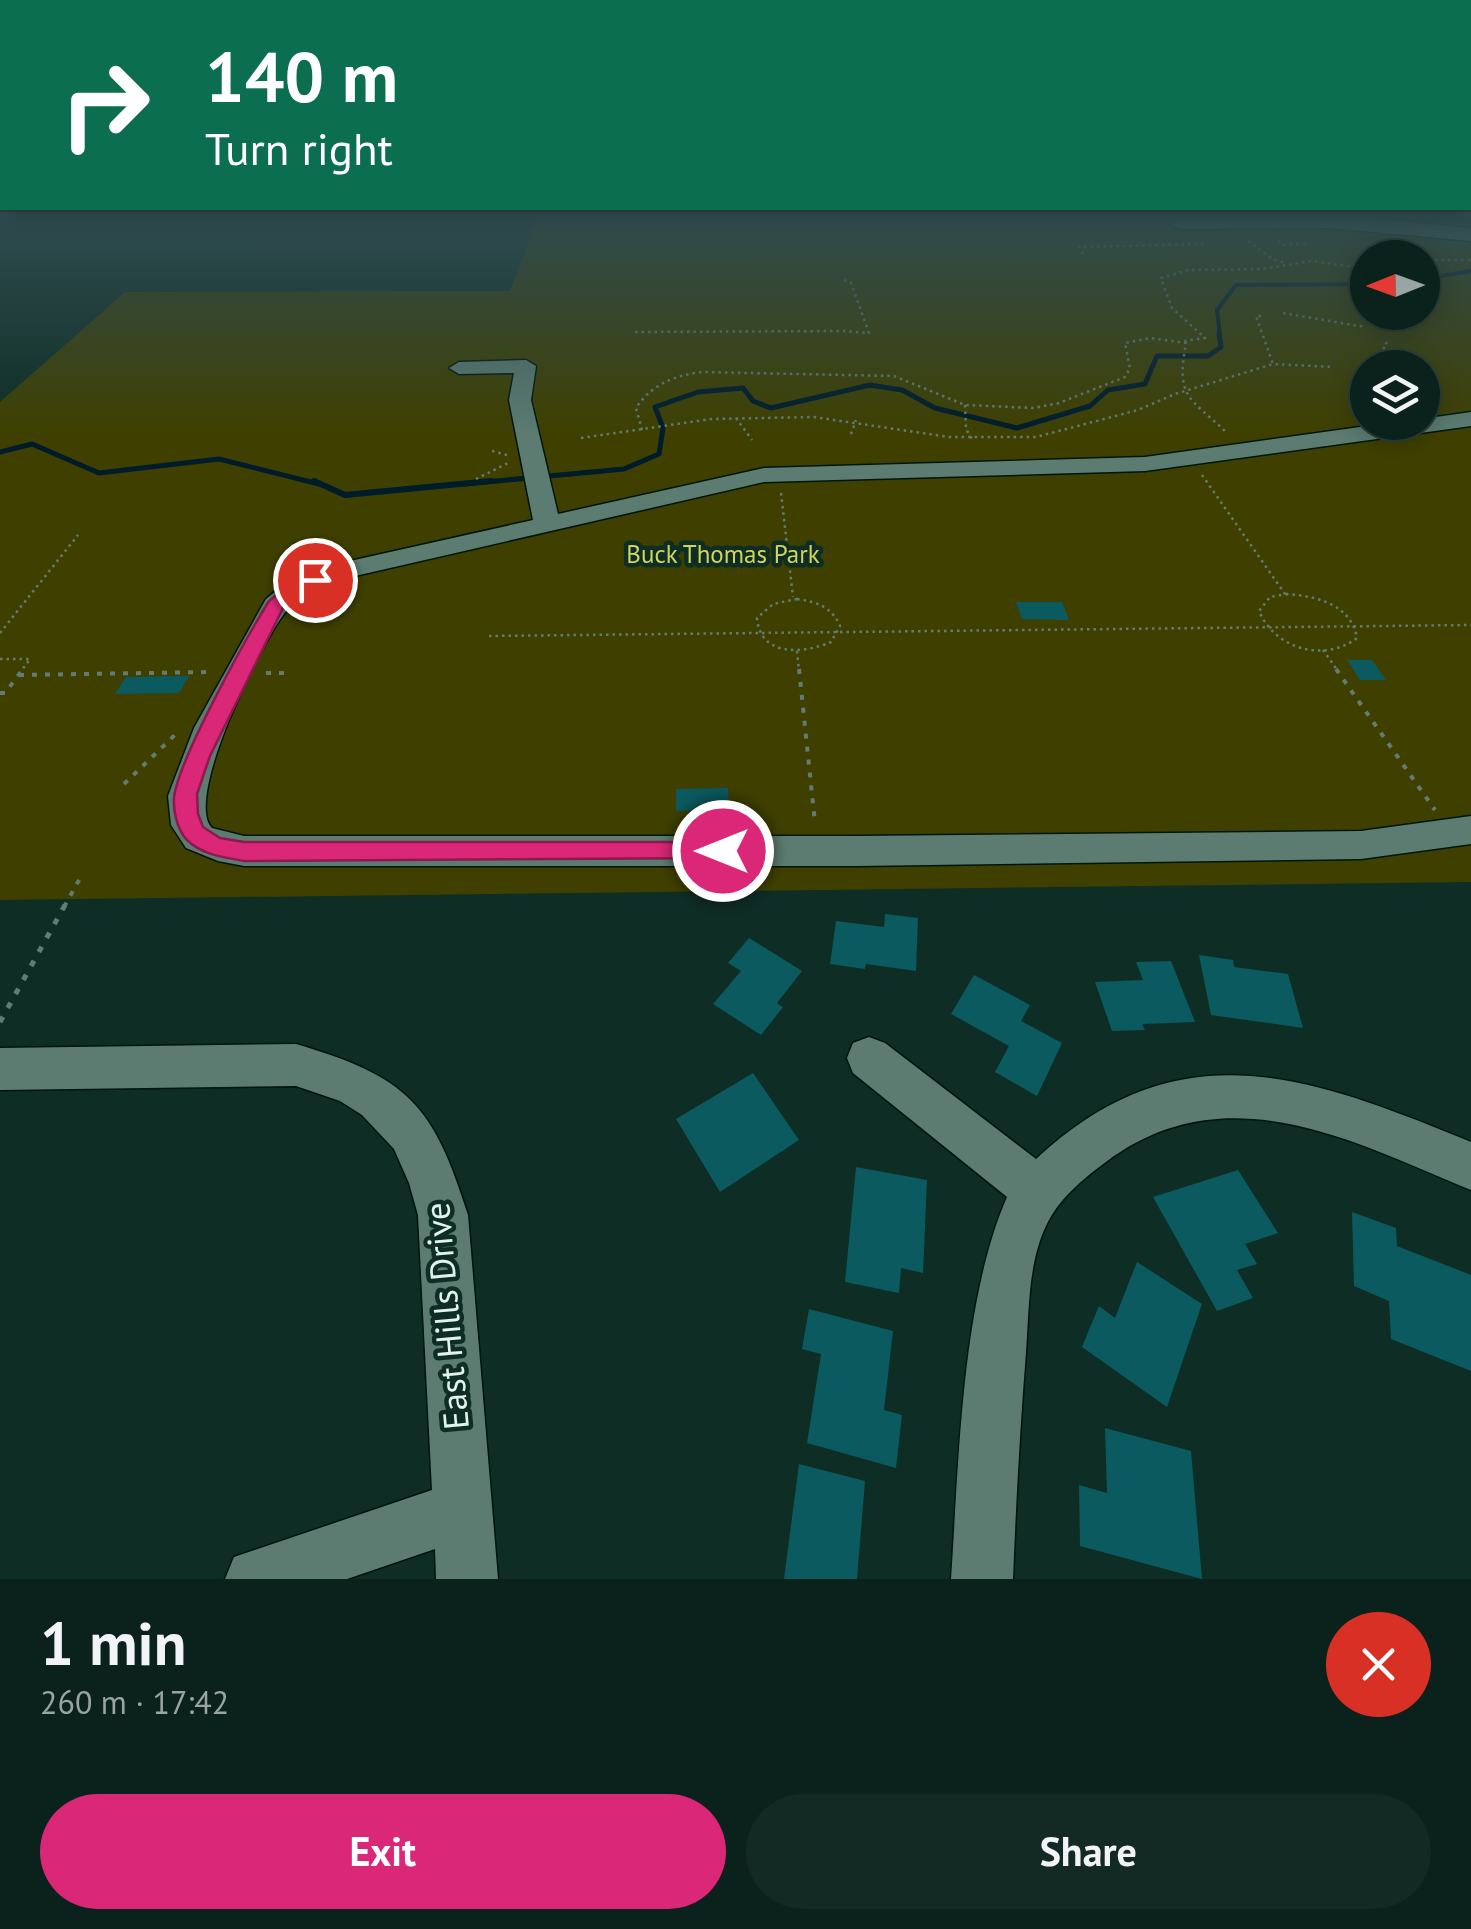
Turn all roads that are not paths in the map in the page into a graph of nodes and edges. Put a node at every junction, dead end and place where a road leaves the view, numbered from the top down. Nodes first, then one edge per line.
1 (459, 368) dead end
2 (1471, 419) edge
3 (547, 524) junction
4 (1471, 830) edge
5 (869, 1058) dead end
6 (0, 1069) edge
7 (1471, 1166) edge
8 (1038, 1190) junction
9 (463, 1510) junction
10 (256, 1579) edge
11 (467, 1579) edge
12 (982, 1579) edge

1 - 3 street
2 - 3 street
3 - 4 street
5 - 8 street
6 - 9 street, East Hills Drive
7 - 8 street
8 - 12 street
9 - 10 street
9 - 11 street, East Hills Drive

